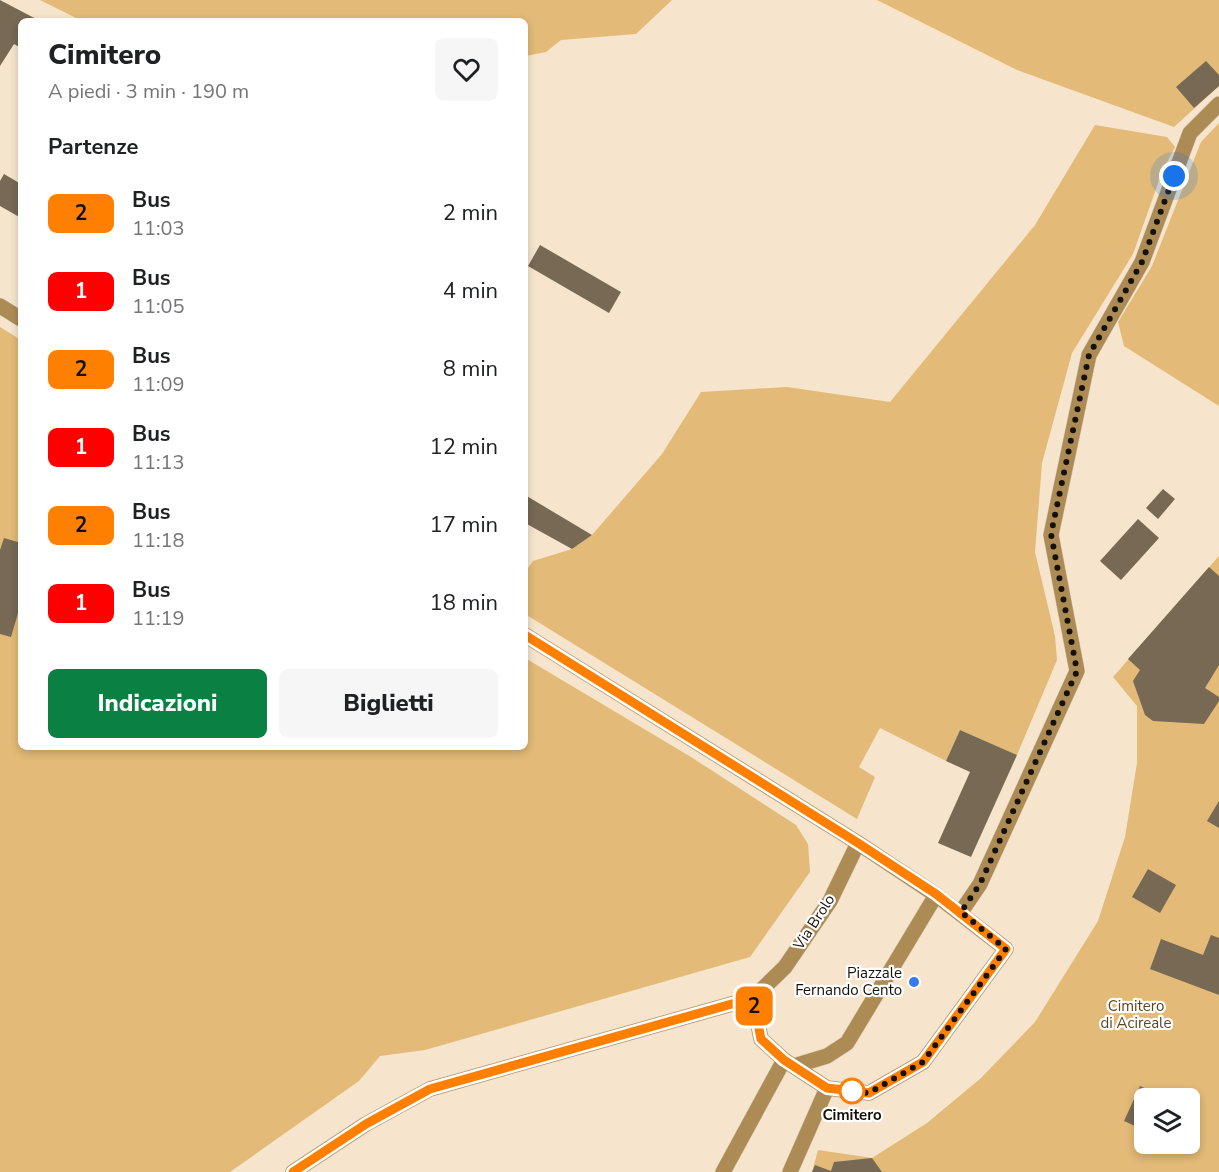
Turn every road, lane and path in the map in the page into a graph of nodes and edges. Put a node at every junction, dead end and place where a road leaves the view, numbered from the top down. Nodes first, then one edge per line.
1 (1219, 104) edge
2 (0, 306) edge
3 (18, 317) edge
4 (528, 637) edge
5 (858, 843) junction
6 (936, 894) junction
7 (961, 912) junction
8 (753, 998) junction
9 (789, 1063) junction
10 (827, 1088) junction
11 (293, 1172) edge
12 (723, 1172) edge
13 (790, 1172) edge

1 - 7 street
2 - 3 street
4 - 5 street
5 - 6 street
5 - 8 street, Via Brolo
6 - 7 street
6 - 9 street
7 - 10 street
8 - 9 street
8 - 11 street, Via Brolo
9 - 10 street
9 - 12 street
10 - 13 street

